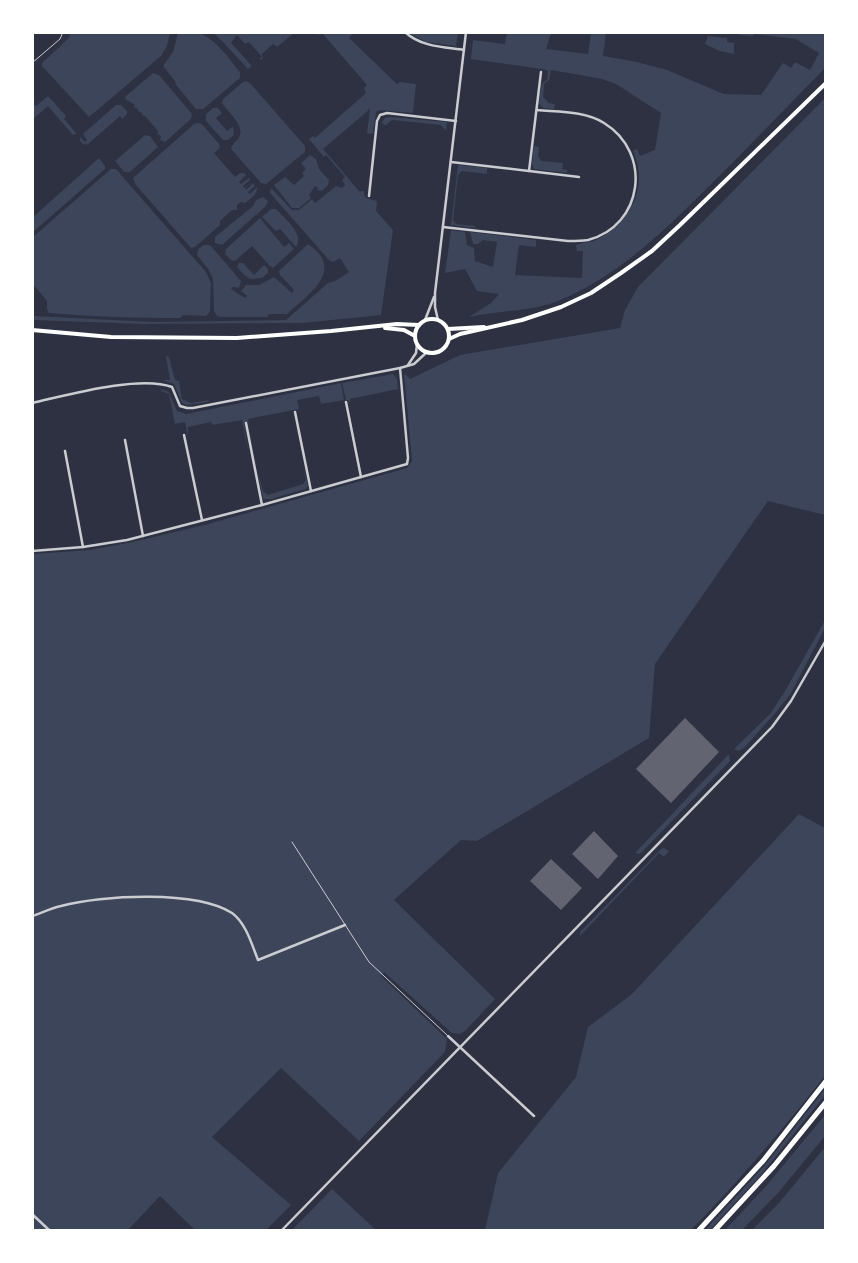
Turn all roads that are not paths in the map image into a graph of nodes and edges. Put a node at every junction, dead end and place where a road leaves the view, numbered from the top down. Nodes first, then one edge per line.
1 (63, 32) edge
2 (405, 32) edge
3 (466, 32) edge
4 (464, 50) junction
5 (32, 63) edge
6 (541, 72) dead end
7 (826, 83) edge
8 (537, 110) junction
9 (456, 120) junction
10 (451, 162) junction
11 (529, 171) junction
12 (579, 177) dead end
13 (369, 196) dead end
14 (443, 227) junction
15 (435, 293) junction
16 (425, 320) junction
17 (438, 320) junction
18 (419, 325) junction
19 (380, 327) junction
20 (488, 327) junction
21 (448, 329) junction
22 (32, 330) edge
23 (415, 336) junction
24 (449, 339) junction
25 (418, 344) junction
26 (427, 352) junction
27 (408, 366) junction
28 (400, 368) junction
29 (32, 402) edge
30 (346, 402) dead end
31 (296, 412) dead end
32 (246, 423) dead end
33 (184, 434) dead end
34 (125, 440) dead end
35 (65, 451) dead end
36 (361, 477) junction
37 (311, 491) junction
38 (262, 505) junction
39 (202, 520) junction
40 (143, 536) junction
41 (83, 547) junction
42 (32, 551) edge
43 (826, 640) edge
44 (292, 842) dead end
45 (32, 916) edge
46 (345, 925) junction
47 (448, 1036) joint
48 (460, 1048) junction
49 (826, 1081) edge
50 (826, 1102) edge
51 (534, 1116) dead end
52 (32, 1214) edge
53 (49, 1230) edge
54 (282, 1230) edge
55 (699, 1230) edge
56 (715, 1230) edge

1 - 5 lane
2 - 4 street
3 - 4 street
4 - 9 street
6 - 8 street
7 - 20 main road
8 - 11 street
8 - 14 street
9 - 10 street
9 - 13 street
10 - 11 street
10 - 14 street
11 - 12 street
14 - 15 street
15 - 16 street
15 - 17 street
16 - 17 main road
16 - 18 main road
17 - 21 main road
18 - 19 main road
18 - 23 main road
19 - 22 main road
19 - 23 main road
20 - 21 main road
20 - 24 main road
21 - 24 main road
23 - 25 main road
24 - 26 main road
25 - 26 main road
25 - 27 street
26 - 27 street
27 - 28 street
28 - 29 street
28 - 36 street
30 - 36 street
31 - 37 street
32 - 38 street
33 - 39 street
34 - 40 street
35 - 41 street
36 - 37 street
37 - 38 street
38 - 39 street
39 - 40 street
40 - 41 street
41 - 42 street
43 - 48 street
44 - 46 lane
45 - 46 street
46 - 47 lane
47 - 48 street
48 - 51 street
48 - 54 street
49 - 55 highway
50 - 56 highway
52 - 53 street

